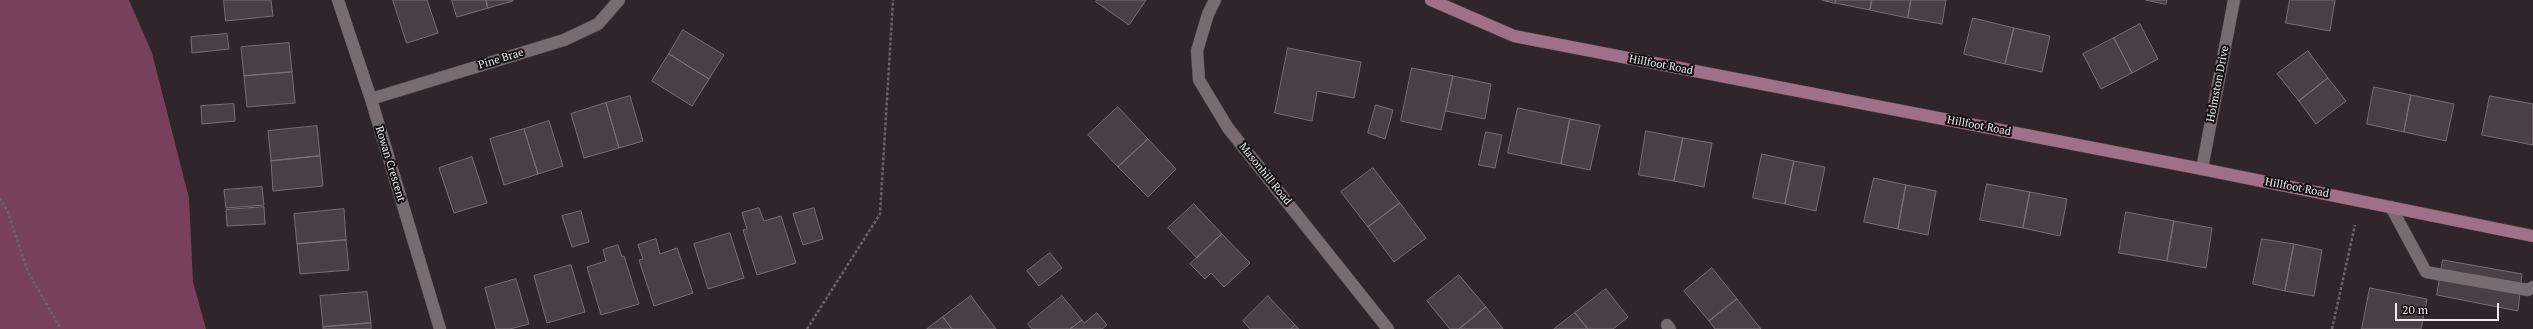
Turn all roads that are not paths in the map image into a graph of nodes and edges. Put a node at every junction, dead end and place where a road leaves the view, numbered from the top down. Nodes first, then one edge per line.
1 (338, 0) edge
2 (620, 0) edge
3 (1215, 0) edge
4 (1431, 0) edge
5 (2234, 0) edge
6 (371, 99) junction
7 (2202, 169) junction
8 (2391, 207) junction
9 (2533, 236) edge
10 (2533, 287) edge
11 (440, 329) edge
12 (1388, 329) edge

1 - 6 street, Rowan Crescent
2 - 6 street, Pine Brae
3 - 12 street, Masonhill Road
4 - 7 street, Hillfoot Road
5 - 7 street, Holmston Drive
6 - 11 street, Rowan Crescent
7 - 8 street, Hillfoot Road
8 - 9 street, Hillfoot Road
8 - 10 street

